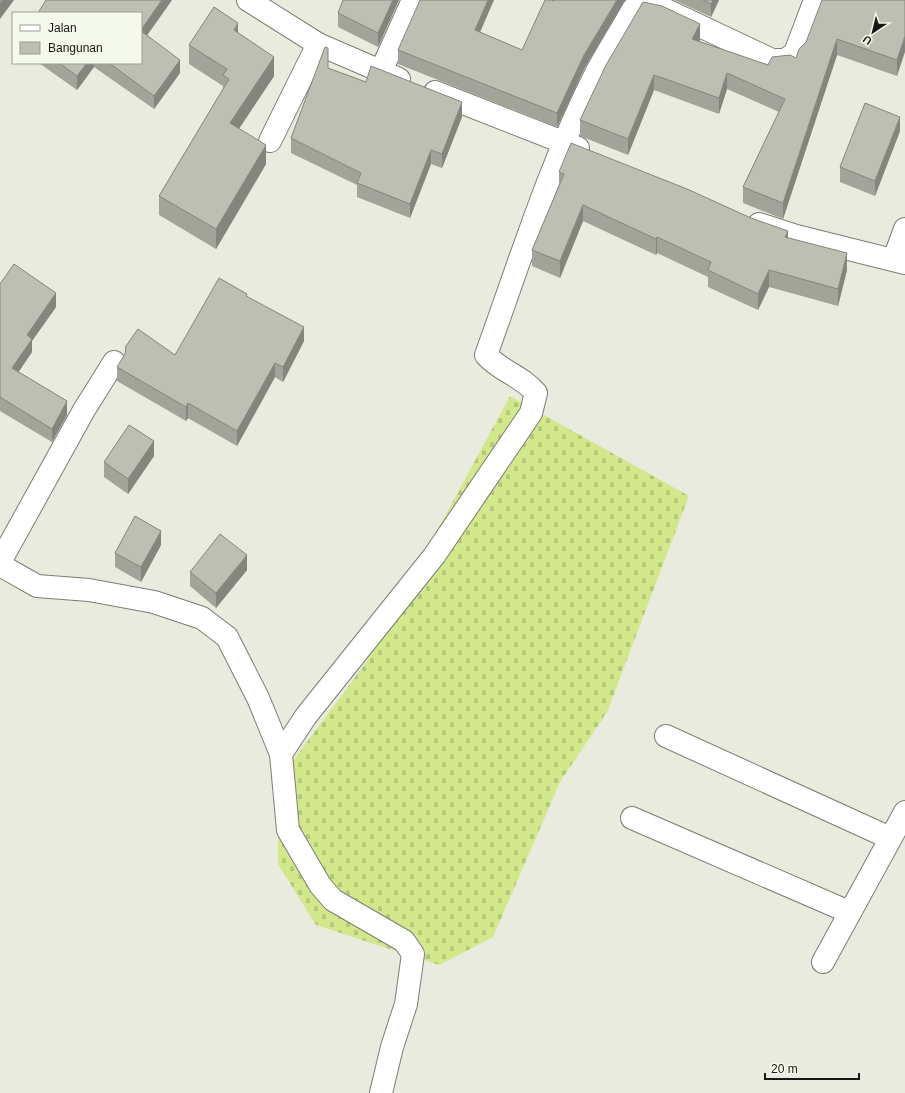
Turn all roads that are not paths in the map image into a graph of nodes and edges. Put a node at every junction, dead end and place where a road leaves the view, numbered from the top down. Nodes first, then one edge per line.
1 (248, 0) edge
2 (413, 0) edge
3 (815, 0) edge
4 (318, 44) junction
5 (381, 71) junction
6 (270, 141) dead end
7 (564, 142) junction
8 (600, 157) edge
9 (742, 217) edge
10 (905, 229) edge
11 (900, 261) edge
12 (114, 362) dead end
13 (0, 564) edge
14 (666, 736) dead end
15 (280, 754) junction
16 (905, 812) edge
17 (632, 818) dead end
18 (890, 838) junction
19 (849, 912) junction
20 (823, 962) dead end
21 (381, 1093) edge

1 - 4 street
2 - 5 street
3 - 7 street
4 - 5 street
4 - 6 street
5 - 7 street
7 - 8 street
7 - 15 street
9 - 11 street
10 - 11 street
12 - 13 street
13 - 15 street
14 - 18 street
15 - 21 street
16 - 18 street
17 - 19 street
18 - 19 street
19 - 20 street

